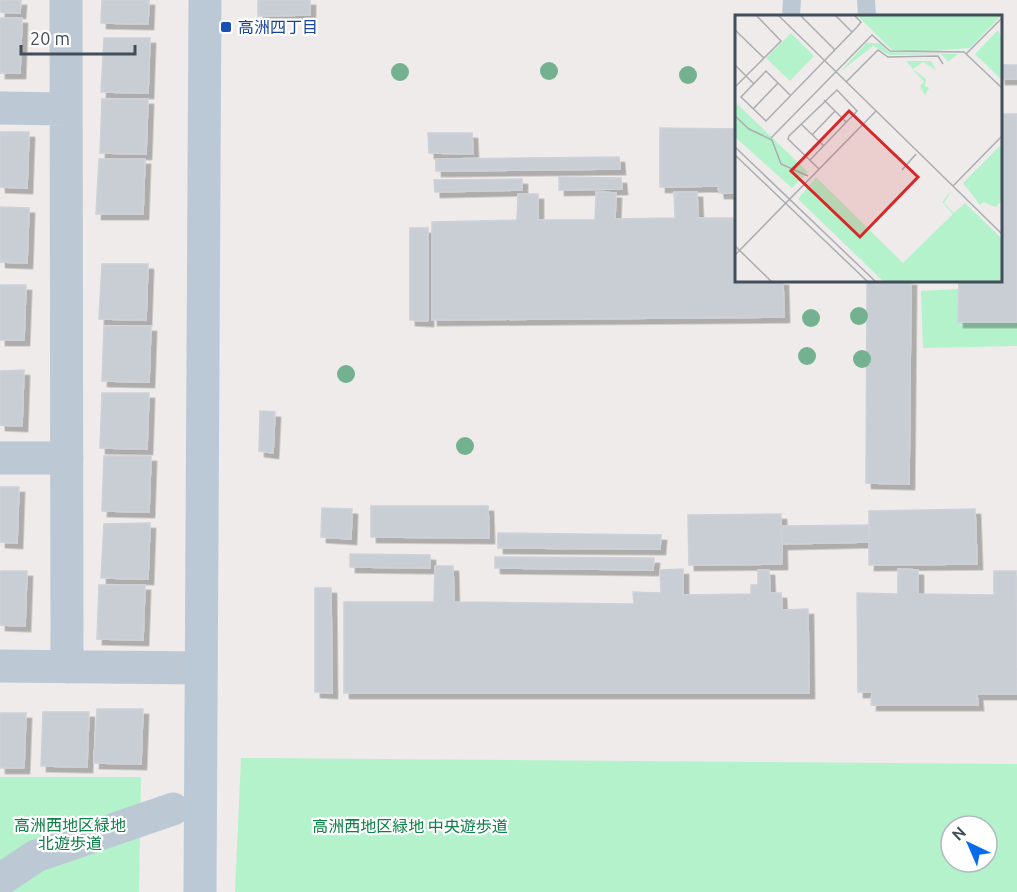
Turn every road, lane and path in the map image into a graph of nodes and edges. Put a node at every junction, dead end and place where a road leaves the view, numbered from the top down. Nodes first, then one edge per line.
1 (66, 0) edge
2 (205, 0) edge
3 (792, 0) edge
4 (866, 0) edge
5 (791, 15) edge
6 (867, 15) edge
7 (0, 108) edge
8 (66, 109) junction
9 (0, 458) edge
10 (67, 458) junction
11 (0, 666) edge
12 (67, 667) junction
13 (201, 668) junction
14 (173, 809) dead end
15 (0, 880) edge
16 (200, 892) edge

1 - 8 street
2 - 13 street
3 - 5 lane
4 - 6 lane
7 - 8 street
8 - 10 street
9 - 10 street
10 - 12 street
11 - 12 street
12 - 13 street
13 - 16 street
14 - 15 street

